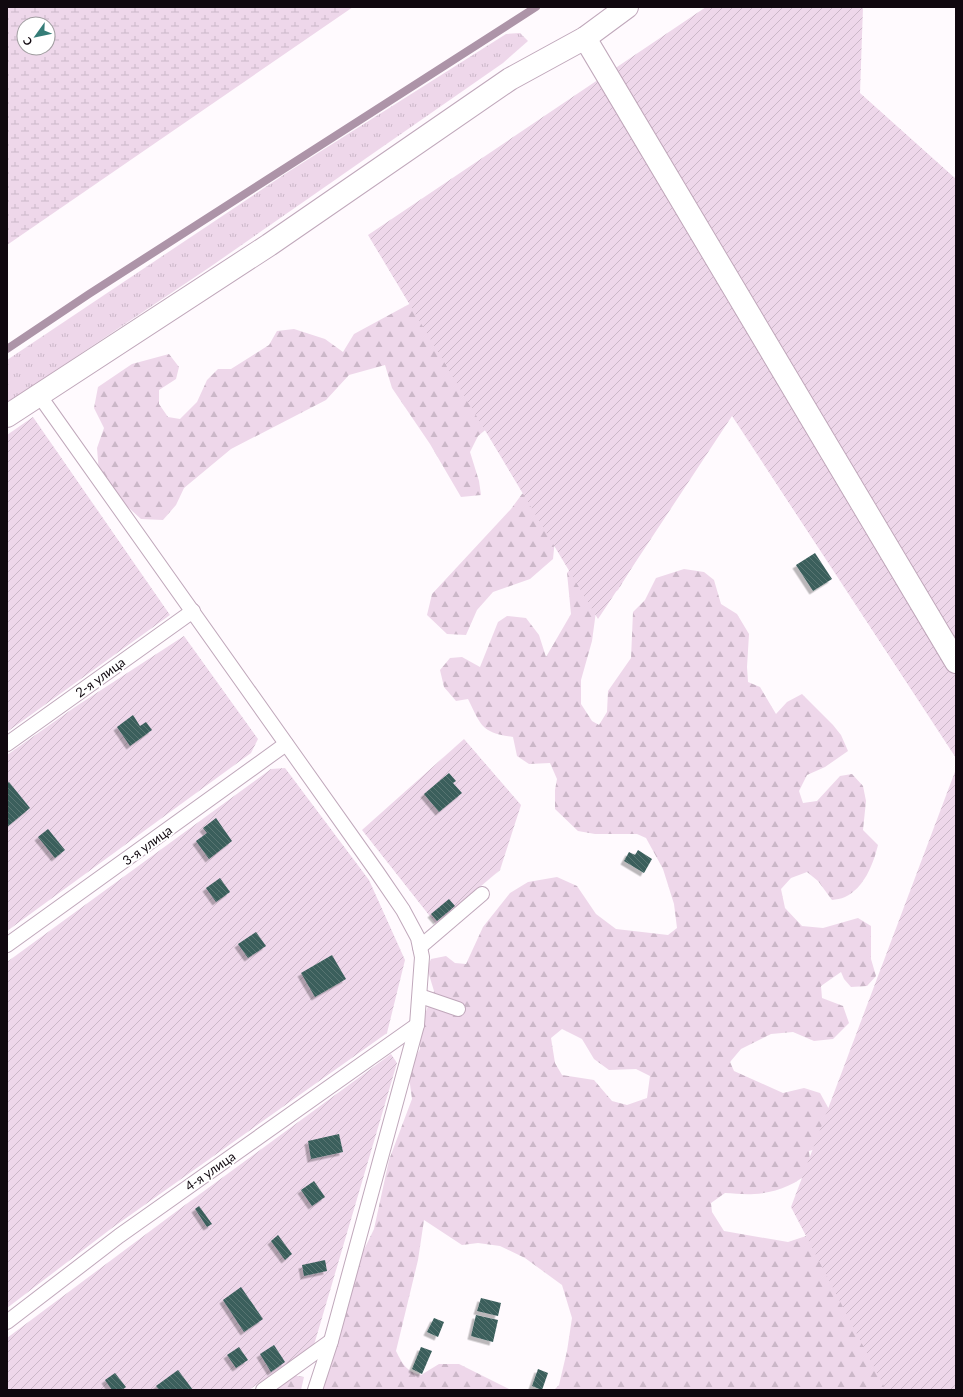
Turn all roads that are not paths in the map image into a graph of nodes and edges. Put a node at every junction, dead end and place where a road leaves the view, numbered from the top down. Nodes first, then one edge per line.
1 (627, 7) edge
2 (585, 38) junction
3 (39, 395) junction
4 (7, 416) edge
5 (193, 611) junction
6 (956, 662) edge
7 (7, 744) edge
8 (286, 744) junction
9 (482, 894) dead end
10 (7, 945) edge
11 (420, 947) junction
12 (420, 996) junction
13 (458, 1009) dead end
14 (417, 1025) junction
15 (7, 1322) edge
16 (331, 1341) junction
17 (263, 1390) edge
18 (315, 1390) edge

1 - 2 street
2 - 3 street
2 - 6 street
3 - 4 street
3 - 5 lane
5 - 7 lane, 2-я улица
5 - 8 lane
8 - 10 lane, 3-я улица
8 - 11 lane
9 - 11 lane
11 - 12 lane
12 - 13 lane
12 - 14 lane
14 - 15 lane, 4-я улица
14 - 16 lane
16 - 17 lane
16 - 18 lane

